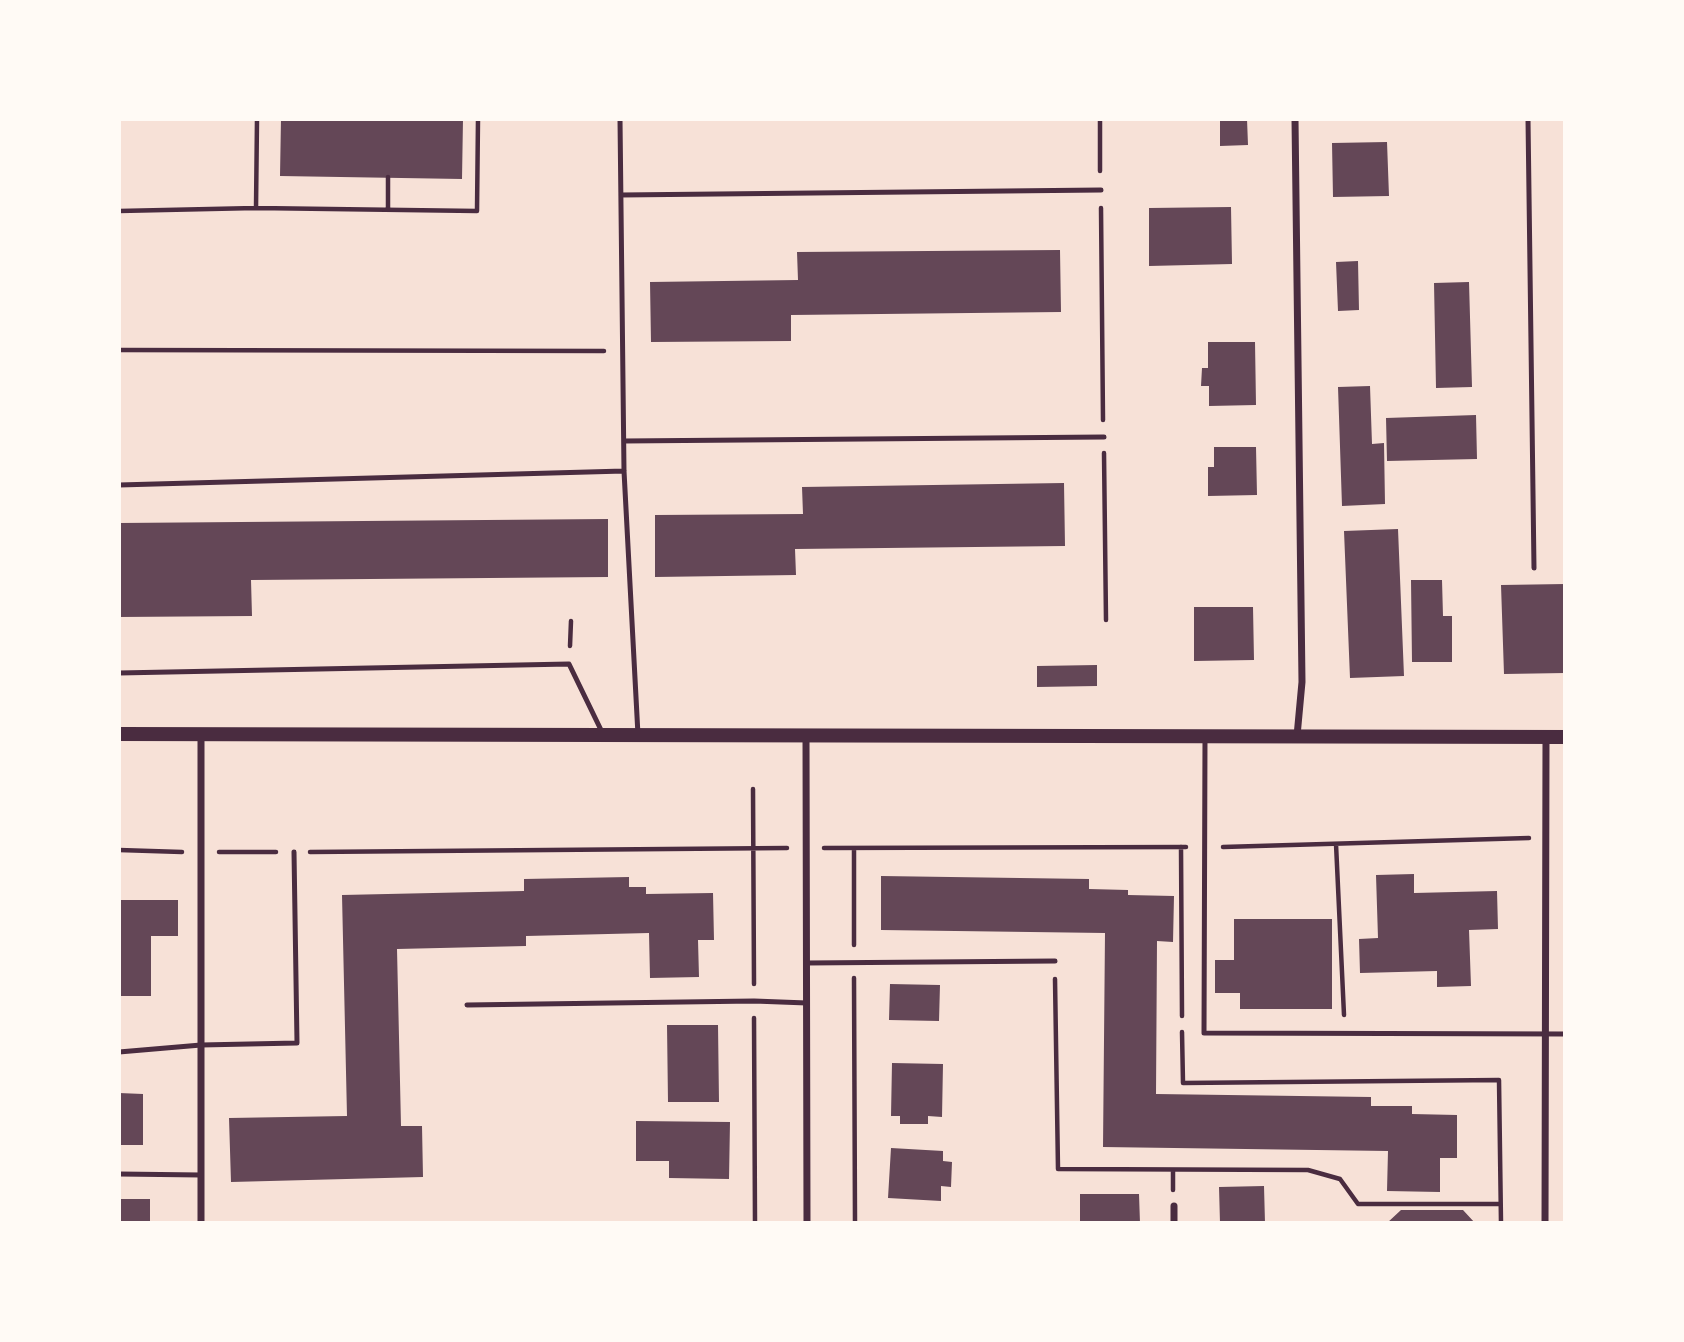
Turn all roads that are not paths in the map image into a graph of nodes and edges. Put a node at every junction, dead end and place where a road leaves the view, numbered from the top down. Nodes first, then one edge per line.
1 (620, 119) edge
2 (1295, 119) edge
3 (1528, 119) edge
4 (1101, 191) road end
5 (621, 195) junction
6 (1104, 437) road end
7 (624, 442) junction
8 (624, 471) junction
9 (119, 485) edge
10 (1534, 568) dead end
11 (119, 673) edge
12 (119, 734) edge
13 (201, 734) junction
14 (603, 735) junction
15 (638, 735) junction
16 (806, 735) junction
17 (1205, 736) junction
18 (1297, 736) junction
19 (1546, 737) junction
20 (1565, 737) edge
21 (294, 852) road end
22 (1055, 961) road end
23 (807, 963) junction
24 (807, 1003) junction
25 (467, 1005) dead end
26 (1545, 1034) junction
27 (1565, 1034) edge
28 (201, 1045) junction
29 (119, 1052) edge
30 (119, 1174) edge
31 (201, 1175) junction
32 (1174, 1206) dead end
33 (201, 1223) edge
34 (807, 1223) edge
35 (1174, 1223) edge
36 (1545, 1223) edge

1 - 5 lane
2 - 18 street
3 - 10 lane
4 - 5 lane
5 - 7 lane
6 - 7 lane
7 - 8 lane
8 - 9 lane
8 - 15 lane
11 - 14 lane
12 - 13 main road
13 - 14 main road
13 - 28 street
14 - 15 main road
15 - 16 main road
16 - 17 main road
16 - 23 street
17 - 18 main road
17 - 26 lane
18 - 19 main road
19 - 20 main road
19 - 26 street
21 - 28 lane
22 - 23 lane
23 - 24 street
24 - 25 lane
24 - 34 street
26 - 27 lane
26 - 36 street
28 - 29 lane
28 - 31 street
30 - 31 lane
31 - 33 street
32 - 35 street

